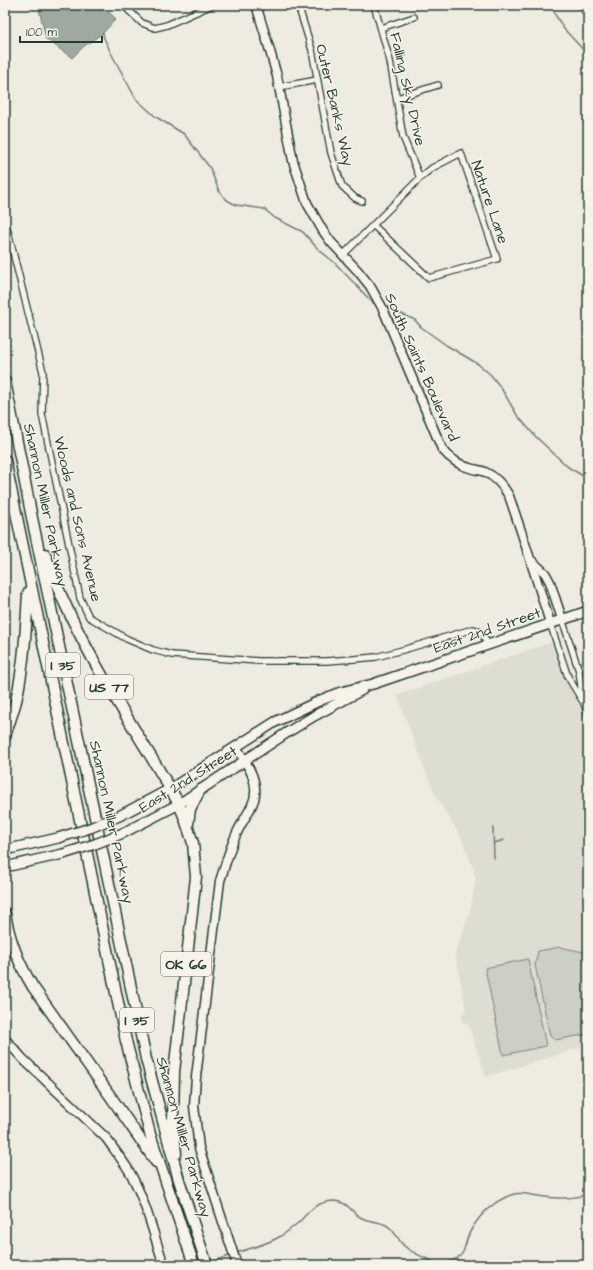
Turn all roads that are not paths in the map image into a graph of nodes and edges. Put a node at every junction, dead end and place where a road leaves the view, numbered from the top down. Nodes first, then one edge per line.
1 (123, 5) edge
2 (212, 5) edge
3 (256, 5) edge
4 (298, 5) edge
5 (374, 5) edge
6 (580, 5) edge
7 (588, 15) edge
8 (414, 17) dead end
9 (381, 28) junction
10 (317, 80) junction
11 (438, 85) dead end
12 (279, 87) junction
13 (397, 98) junction
14 (420, 178) junction
15 (362, 202) dead end
16 (374, 226) junction
17 (7, 228) dead end
18 (343, 255) junction
19 (5, 381) edge
20 (5, 460) edge
21 (32, 518) junction
22 (531, 561) junction
23 (29, 580) junction
24 (588, 611) edge
25 (562, 619) junction
26 (550, 623) junction
27 (488, 644) junction
28 (373, 684) junction
29 (583, 701) junction
30 (588, 715) edge
31 (5, 737) edge
32 (236, 747) junction
33 (245, 761) junction
34 (170, 789) junction
35 (200, 790) junction
36 (179, 804) junction
37 (188, 826) junction
38 (5, 850) edge
39 (5, 867) edge
40 (5, 913) edge
41 (5, 1039) edge
42 (162, 1171) junction
43 (178, 1180) junction
44 (192, 1261) edge
45 (164, 1265) edge
46 (207, 1265) edge
47 (238, 1265) edge

1 - 2 street
3 - 12 street, South Saints Boulevard
4 - 10 street, Outer Banks Way
5 - 9 street, Falling Sky Drive
6 - 7 street
8 - 9 street
9 - 13 street, Falling Sky Drive
10 - 12 street
10 - 15 street, Outer Banks Way
11 - 13 street
12 - 18 street, South Saints Boulevard
13 - 14 street, Falling Sky Drive
14 - 16 street
14 - 16 street, Nature Lane
16 - 18 street
17 - 27 street, Woods and Sons Avenue
18 - 22 street, South Saints Boulevard
19 - 21 highway, Shannon Miller Parkway / I 35
20 - 23 highway, Shannon Miller Parkway / I 35
21 - 34 highway, US 77
21 - 43 highway, Shannon Miller Parkway / I 35
22 - 25 street, South Saints Boulevard
22 - 26 street, South Saints Boulevard
23 - 31 highway
23 - 42 highway, Shannon Miller Parkway / I 35
24 - 25 main road, East 2nd Street
25 - 26 main road, East 2nd Street
25 - 29 street, South Saints Boulevard
26 - 27 main road, East 2nd Street
26 - 29 street, South Saints Boulevard
27 - 28 main road, East 2nd Street
28 - 32 main road, East 2nd Street
28 - 33 main road, East 2nd Street
29 - 30 street, South Saints Boulevard
32 - 33 street
32 - 34 main road, East 2nd Street
33 - 35 main road, East 2nd Street
33 - 47 street
34 - 36 highway, US 77
34 - 38 main road, East 2nd Street, bridge
35 - 36 main road, East 2nd Street
35 - 37 highway, OK 66
36 - 37 highway
36 - 39 main road, East 2nd Street, bridge
37 - 43 highway, OK 66
40 - 42 highway
41 - 45 street
42 - 44 highway, Shannon Miller Parkway / I 35
43 - 46 highway, Shannon Miller Parkway / I 35

